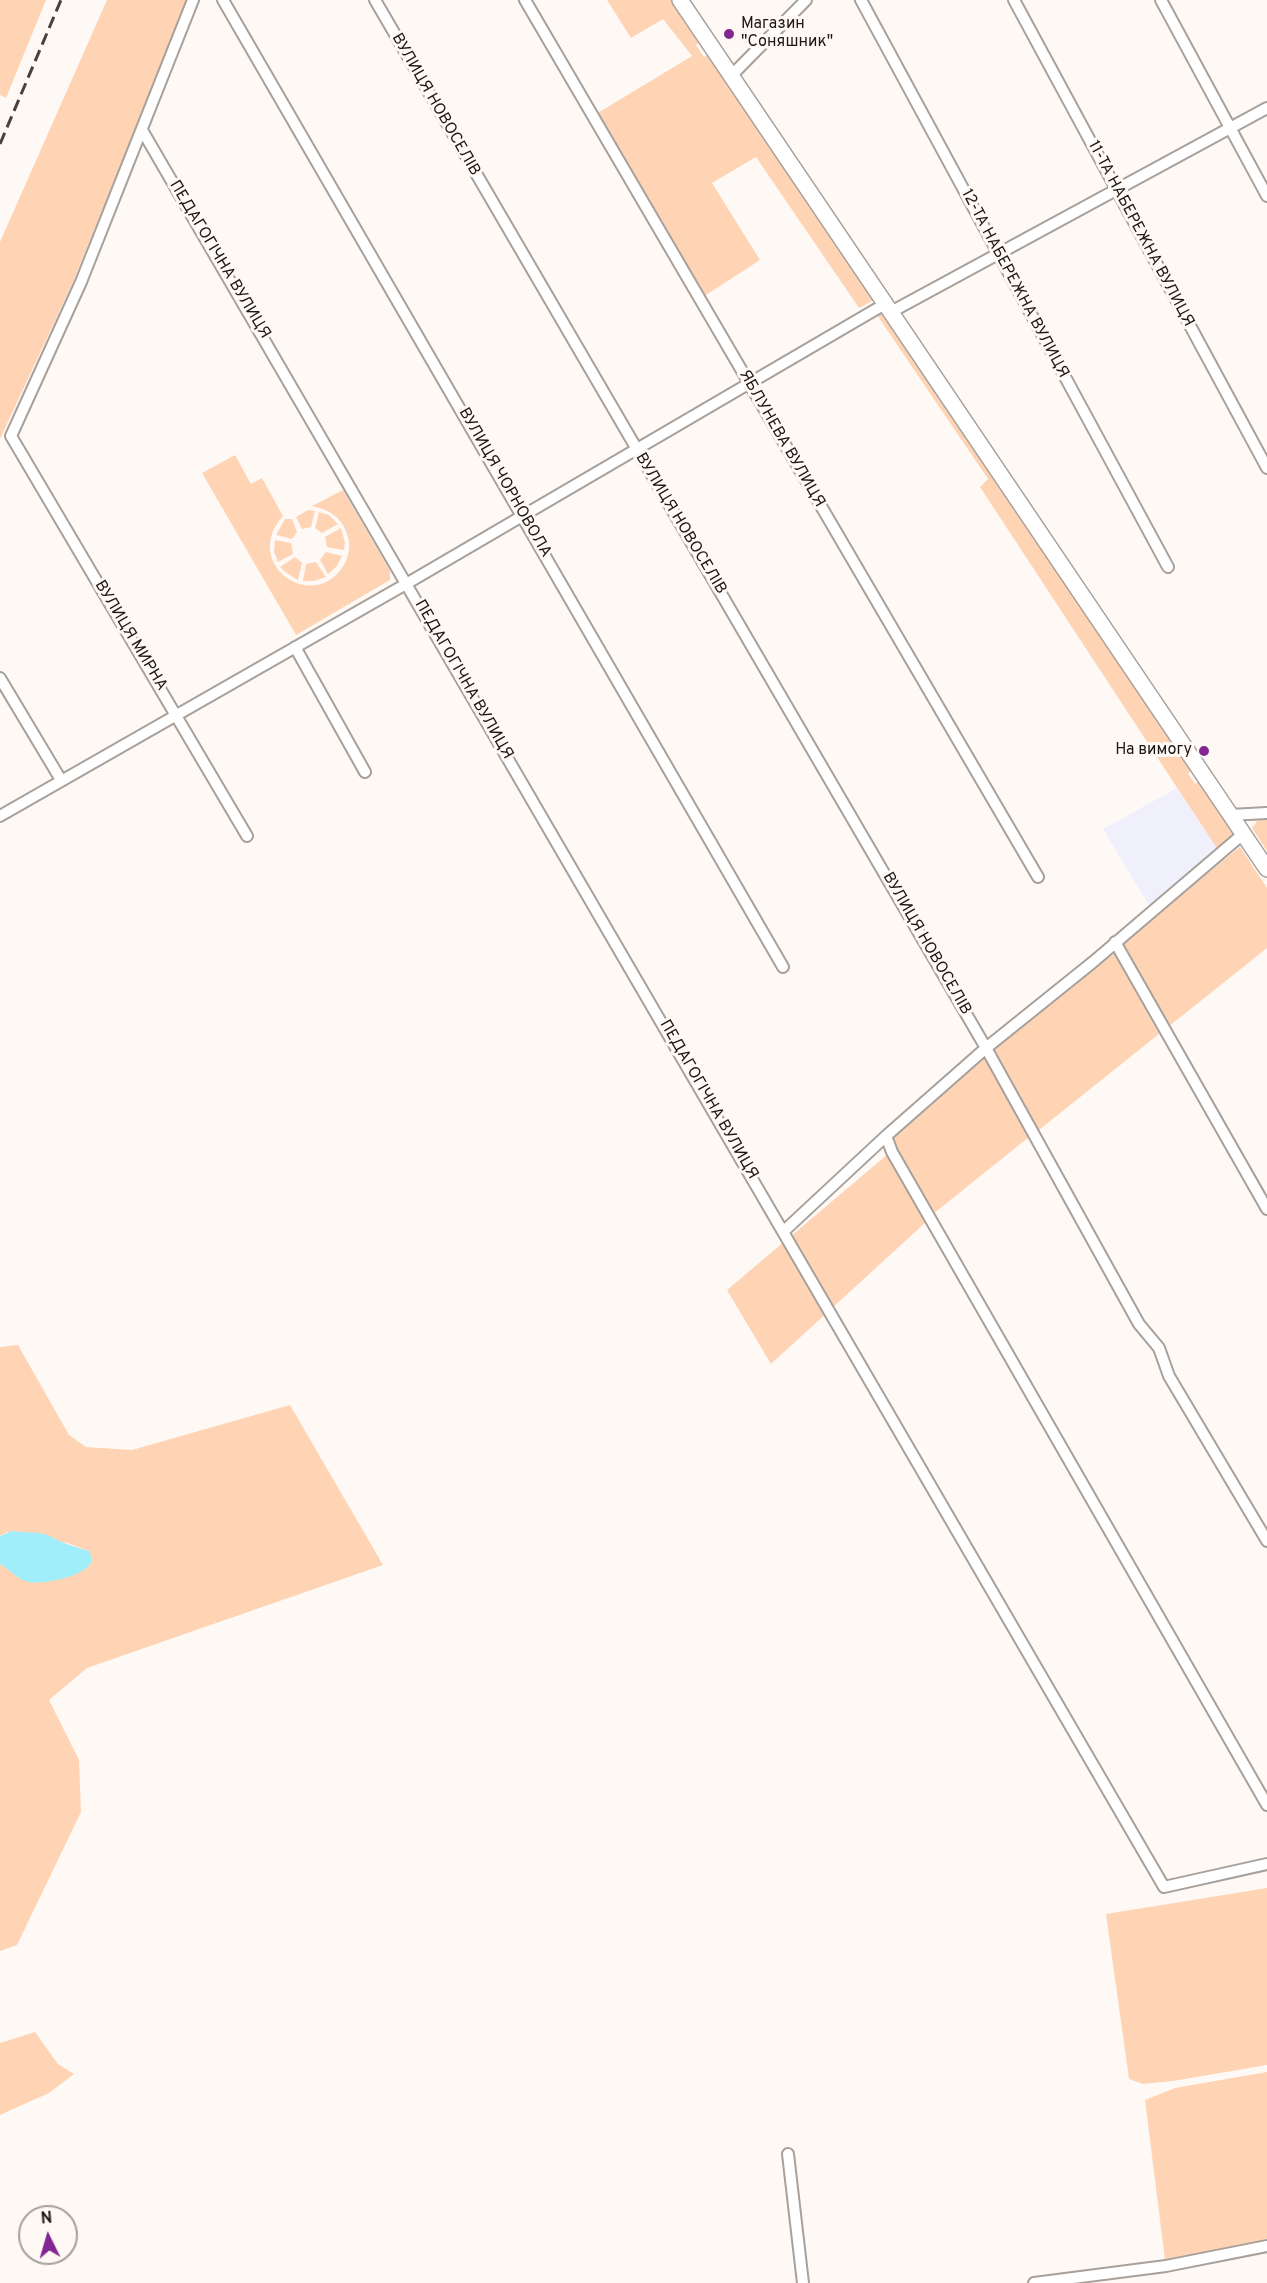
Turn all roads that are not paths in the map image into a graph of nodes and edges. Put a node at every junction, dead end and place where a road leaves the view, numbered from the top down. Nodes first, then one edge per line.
1 (193, 0) edge
2 (223, 0) edge
3 (375, 0) edge
4 (525, 0) edge
5 (680, 0) edge
6 (806, 0) edge
7 (861, 0) edge
8 (1014, 0) edge
9 (1161, 0) edge
10 (732, 75) junction
11 (1267, 108) edge
12 (1230, 128) junction
13 (142, 130) junction
14 (1116, 190) junction
15 (1267, 196) edge
16 (998, 254) junction
17 (888, 308) junction
18 (748, 383) junction
19 (635, 448) junction
20 (1267, 468) edge
21 (523, 515) junction
22 (1168, 567) dead end
23 (406, 584) junction
24 (295, 647) junction
25 (0, 678) edge
26 (176, 714) junction
27 (365, 772) dead end
28 (61, 780) junction
29 (1267, 813) edge
30 (1230, 815) junction
31 (0, 816) edge
32 (1243, 834) junction
33 (247, 836) dead end
34 (1267, 869) edge
35 (1038, 877) dead end
36 (1115, 942) junction
37 (783, 968) dead end
38 (986, 1048) junction
39 (886, 1136) junction
40 (1267, 1209) edge
41 (784, 1231) junction
42 (1267, 1541) edge
43 (1267, 1805) edge
44 (1267, 1864) edge
45 (788, 2154) dead end
46 (1267, 2246) edge
47 (803, 2283) edge
48 (1034, 2283) edge

1 - 13 street
2 - 21 street, ВУЛИЦЯ ЧОРНОВОЛА
3 - 19 street, ВУЛИЦЯ НОВОСЕЛІВ
4 - 18 street, ЯБЛУНЕВА ВУЛИЦЯ
5 - 10 street
6 - 10 street
7 - 16 street, 12-ТА НАБЕРЕЖНА ВУЛИЦЯ
8 - 14 street, 11-ТА НАБЕРЕЖНА ВУЛИЦЯ
9 - 12 street
10 - 17 street
11 - 12 street
12 - 14 street
12 - 15 street
13 - 23 street, ПЕДАГОГІЧНА ВУЛИЦЯ
13 - 26 street, ВУЛИЦЯ МИРНА
14 - 16 street
14 - 20 street, 11-ТА НАБЕРЕЖНА ВУЛИЦЯ
16 - 17 street
16 - 22 street, 12-ТА НАБЕРЕЖНА ВУЛИЦЯ
17 - 18 street
17 - 30 street
18 - 19 street
18 - 35 street, ЯБЛУНЕВА ВУЛИЦЯ
19 - 21 street
19 - 38 street, ВУЛИЦЯ НОВОСЕЛІВ
21 - 23 street
21 - 37 street, ВУЛИЦЯ ЧОРНОВОЛА
23 - 24 street
23 - 41 street, ПЕДАГОГІЧНА ВУЛИЦЯ
24 - 26 street
24 - 27 street
25 - 28 street
26 - 28 street
26 - 33 street, ВУЛИЦЯ МИРНА
28 - 31 street
29 - 30 street
30 - 32 street
32 - 34 street
32 - 36 street
36 - 38 street
36 - 40 street
38 - 39 street
38 - 42 street, ВУЛИЦЯ НОВОСЕЛІВ
39 - 41 street
39 - 43 street
41 - 44 street, ПЕДАГОГІЧНА ВУЛИЦЯ
45 - 47 street
46 - 48 street

